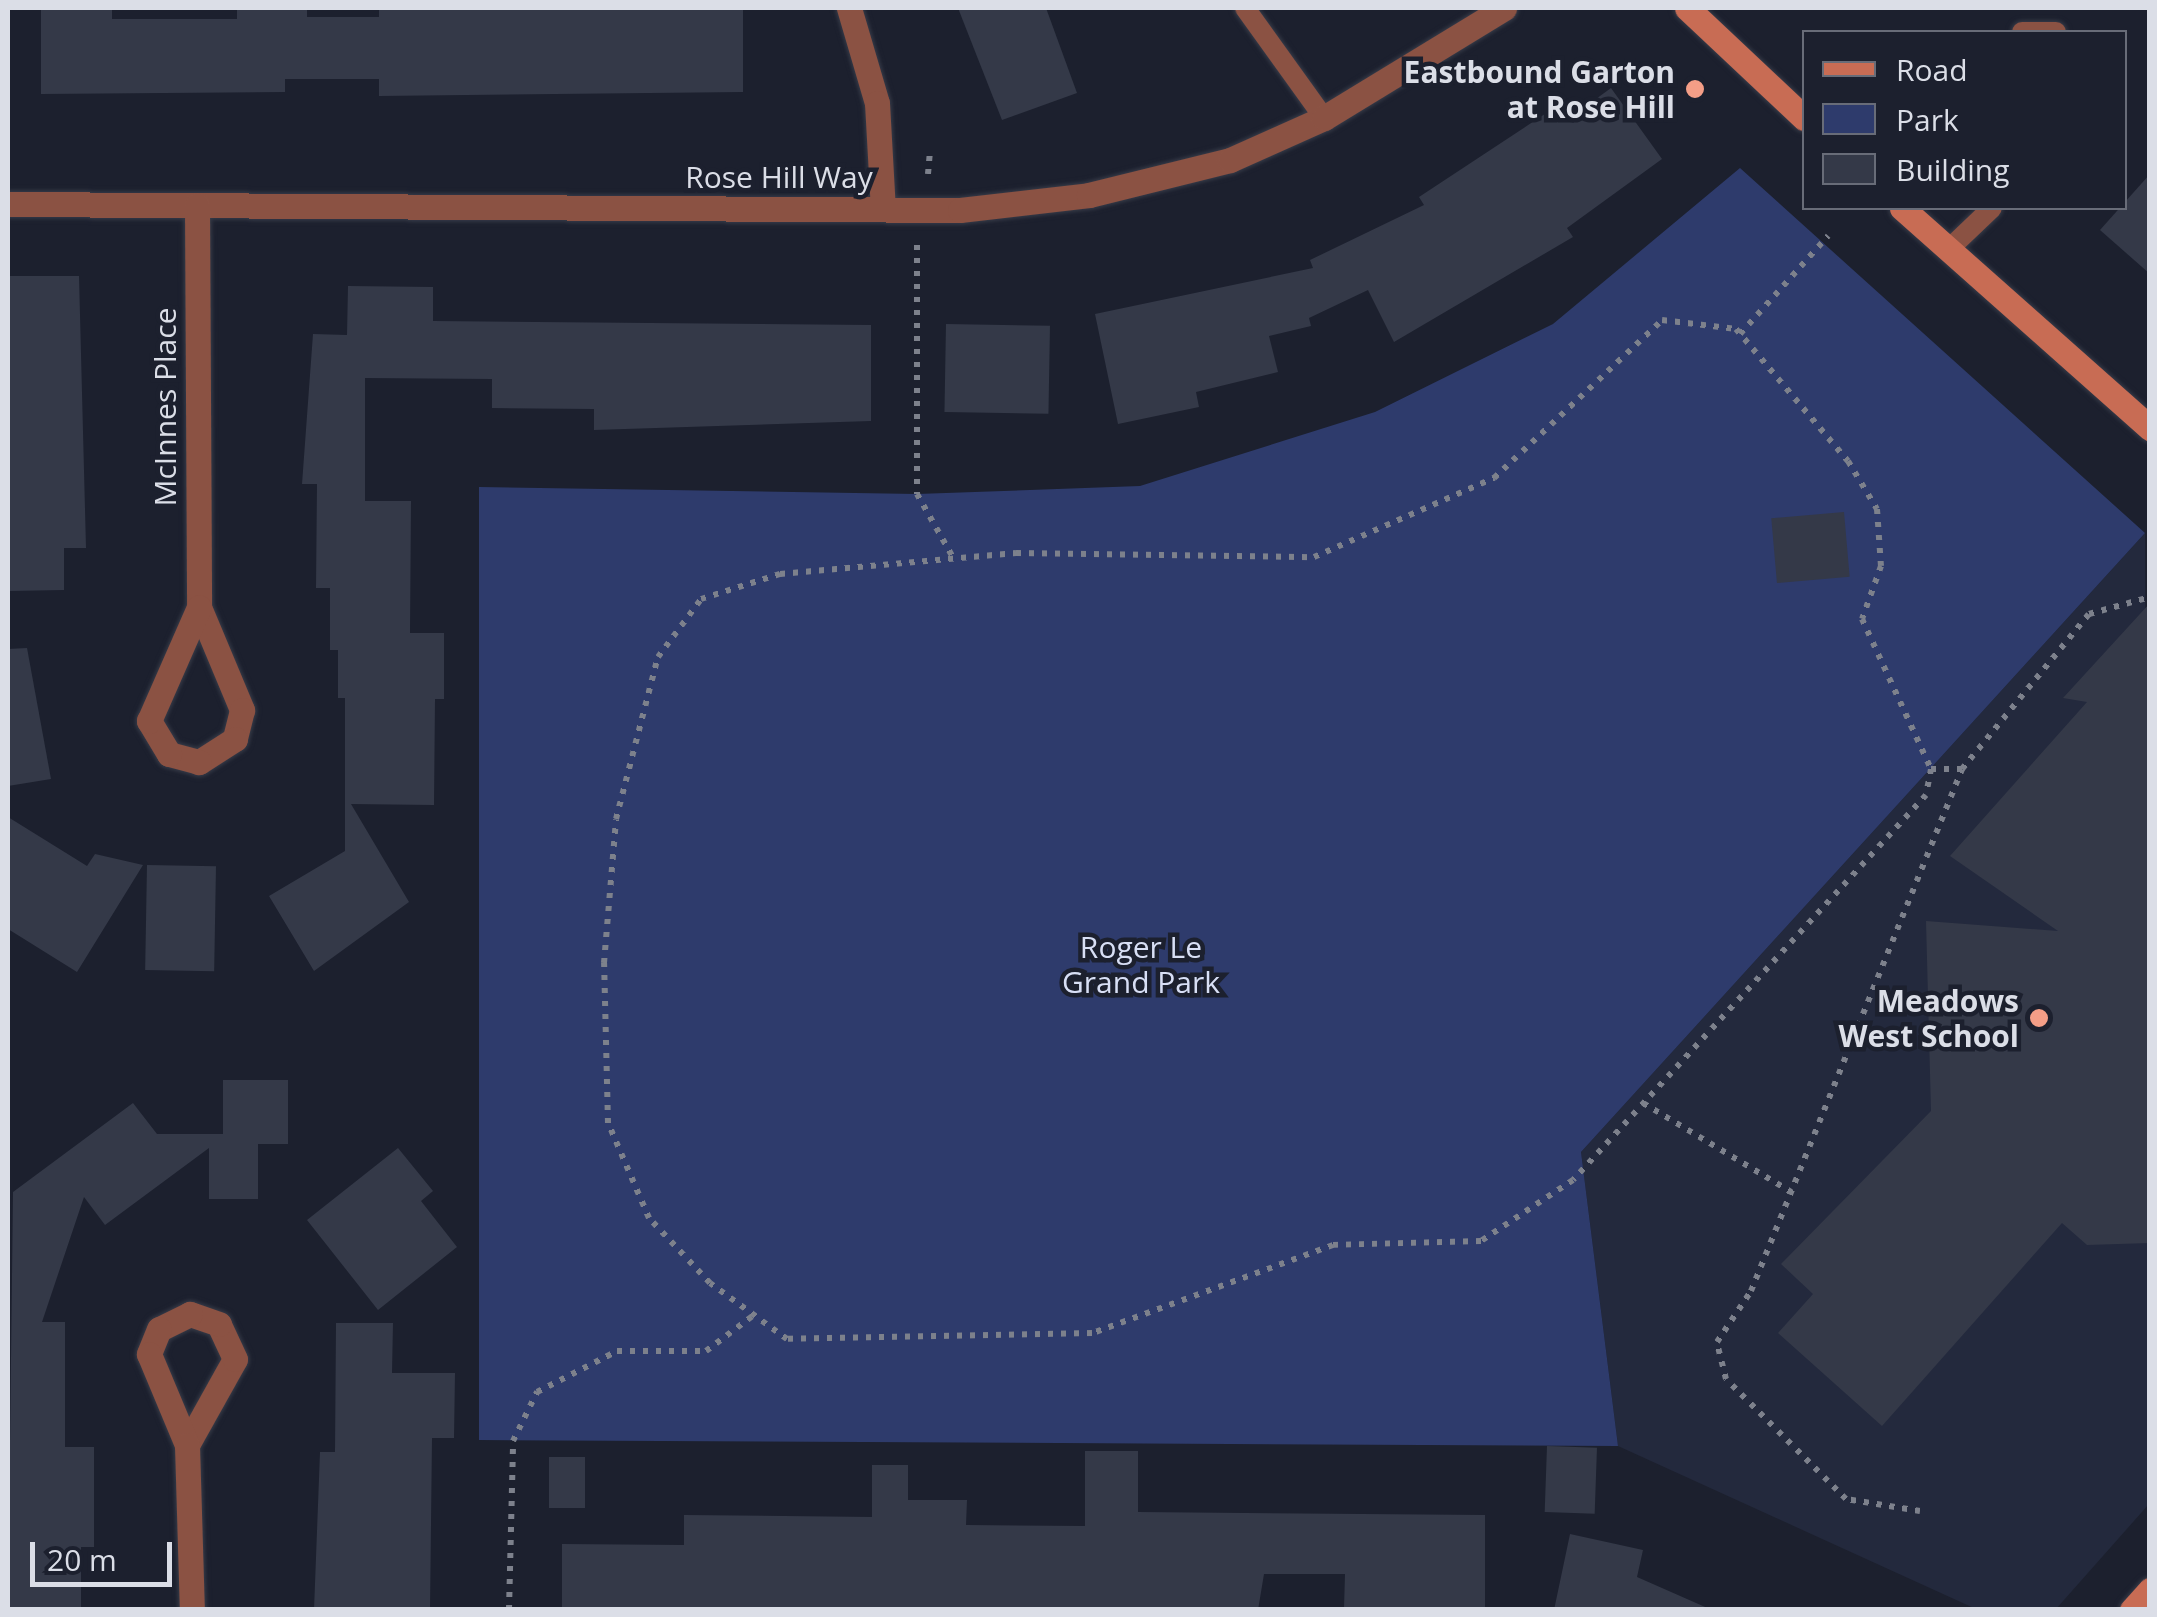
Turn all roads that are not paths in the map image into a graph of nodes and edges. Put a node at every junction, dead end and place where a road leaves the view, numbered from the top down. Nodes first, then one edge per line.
1 (850, 8) edge
2 (1245, 8) edge
3 (1504, 8) edge
4 (1688, 8) edge
5 (1802, 116) edge
6 (1324, 118) junction
7 (8, 204) edge
8 (196, 206) junction
9 (882, 209) junction
10 (1904, 210) edge
11 (1990, 210) edge
12 (1949, 249) junction
13 (2150, 428) edge
14 (199, 607) junction
15 (187, 1445) junction
16 (2150, 1590) edge
17 (192, 1610) edge
18 (2132, 1610) edge

1 - 9 street
2 - 6 lane
3 - 6 street, Rose Hill Way
4 - 5 street
6 - 9 street, Rose Hill Way
7 - 8 street, Rose Hill Way
8 - 9 street, Rose Hill Way
8 - 14 street, McInnes Place
10 - 12 street
11 - 12 lane
12 - 13 street
14 - 14 street, McInnes Place
15 - 15 street
15 - 17 street
16 - 18 street

